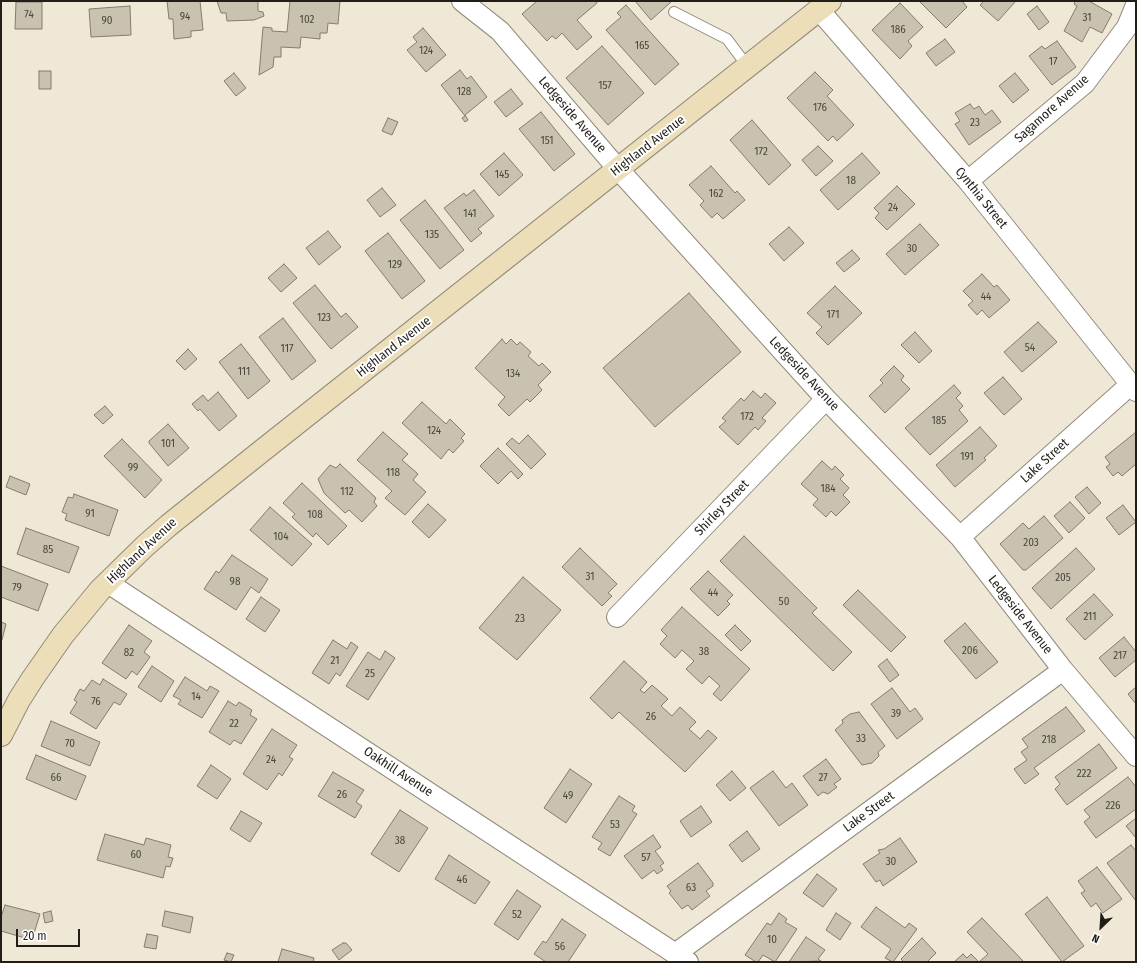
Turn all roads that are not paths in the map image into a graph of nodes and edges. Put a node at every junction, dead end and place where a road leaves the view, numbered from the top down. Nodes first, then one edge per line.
1 (462, 1) edge
2 (825, 5) edge
3 (1136, 5) edge
4 (674, 12) dead end
5 (748, 67) junction
6 (618, 169) junction
7 (968, 181) junction
8 (1133, 388) edge
9 (826, 399) junction
10 (960, 537) junction
11 (108, 583) junction
12 (617, 617) dead end
13 (1062, 670) junction
14 (1, 735) edge
15 (1136, 756) edge
16 (682, 958) edge

1 - 6 street, Ledgeside Avenue
2 - 5 main road, Highland Avenue
2 - 7 street, Cynthia Street
3 - 7 street, Sagamore Avenue
4 - 5 lane
5 - 6 main road, Highland Avenue
6 - 9 street, Ledgeside Avenue
6 - 11 main road, Highland Avenue
7 - 8 street, Cynthia Street
8 - 10 street, Lake Street
9 - 10 street, Ledgeside Avenue
9 - 12 street, Shirley Street
10 - 13 street, Ledgeside Avenue
11 - 14 main road, Highland Avenue
11 - 16 street, Oakhill Avenue
13 - 15 street, Ledgeside Avenue
13 - 16 street, Lake Street

